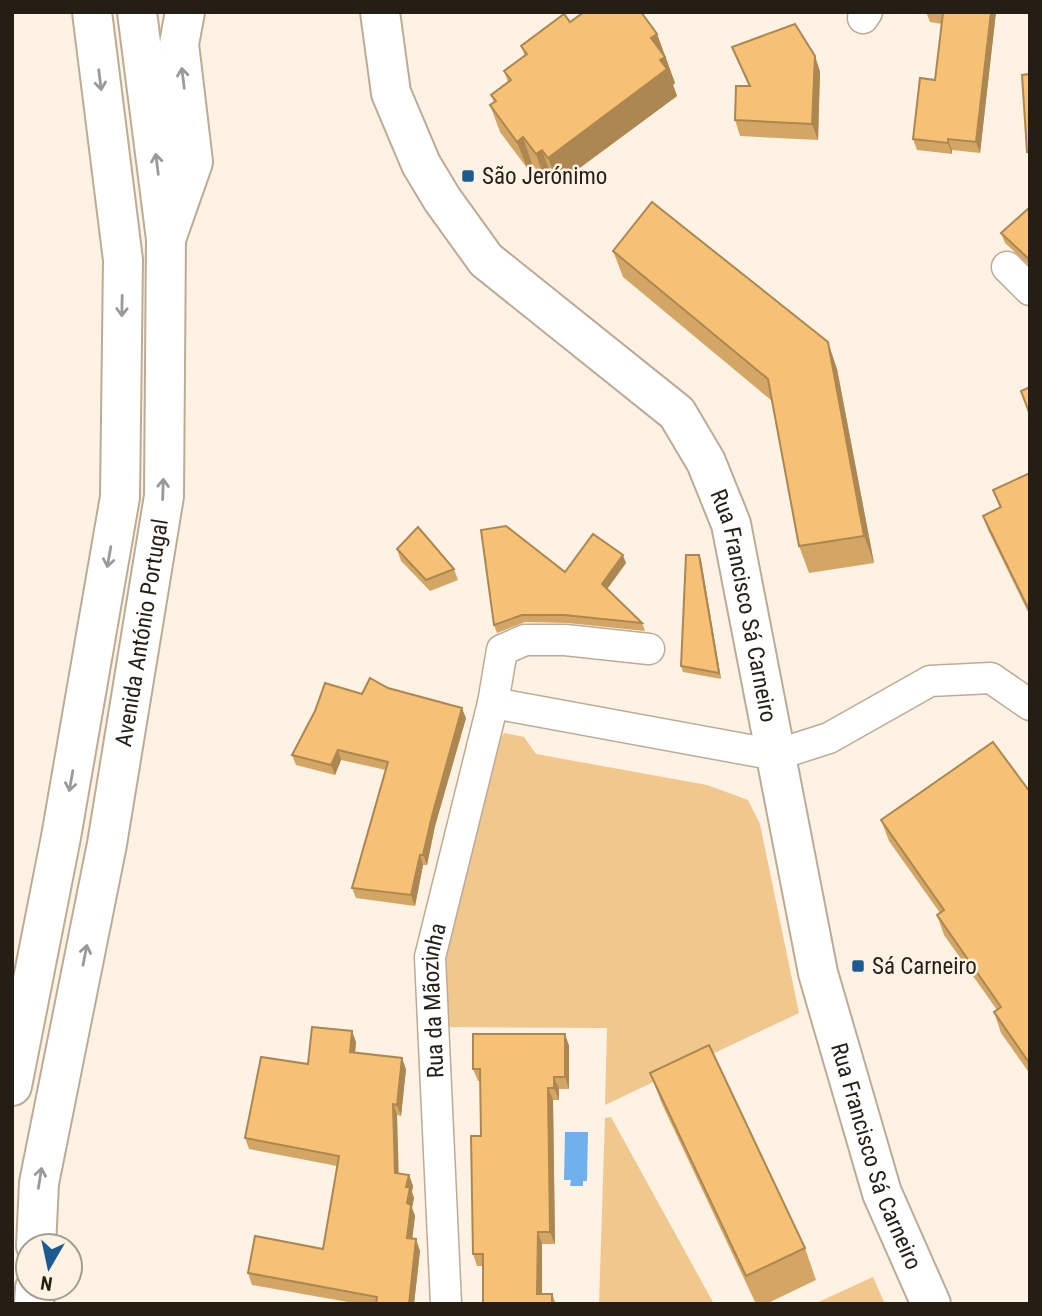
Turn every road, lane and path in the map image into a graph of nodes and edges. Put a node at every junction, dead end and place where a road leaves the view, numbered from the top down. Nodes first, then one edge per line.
1 (92, 12) edge
2 (137, 12) edge
3 (185, 12) edge
4 (380, 12) edge
5 (166, 239) junction
6 (1007, 267) dead end
7 (1030, 290) edge
8 (649, 649) dead end
9 (493, 703) junction
10 (1030, 705) edge
11 (776, 755) junction
12 (12, 1086) edge
13 (37, 1232) edge
14 (446, 1304) edge
15 (931, 1304) edge

1 -> 12 main road, Avenida António Portugal
5 -> 2 main road, Avenida António Portugal
5 -> 3 main road
4 - 11 main road, Rua Francisco Sá Carneiro
13 -> 5 main road, Avenida António Portugal
6 - 7 street
8 - 9 street, Rua da Mãozinha
9 - 11 street
9 - 14 street, Rua da Mãozinha
10 - 11 street
11 - 15 main road, Rua Francisco Sá Carneiro

